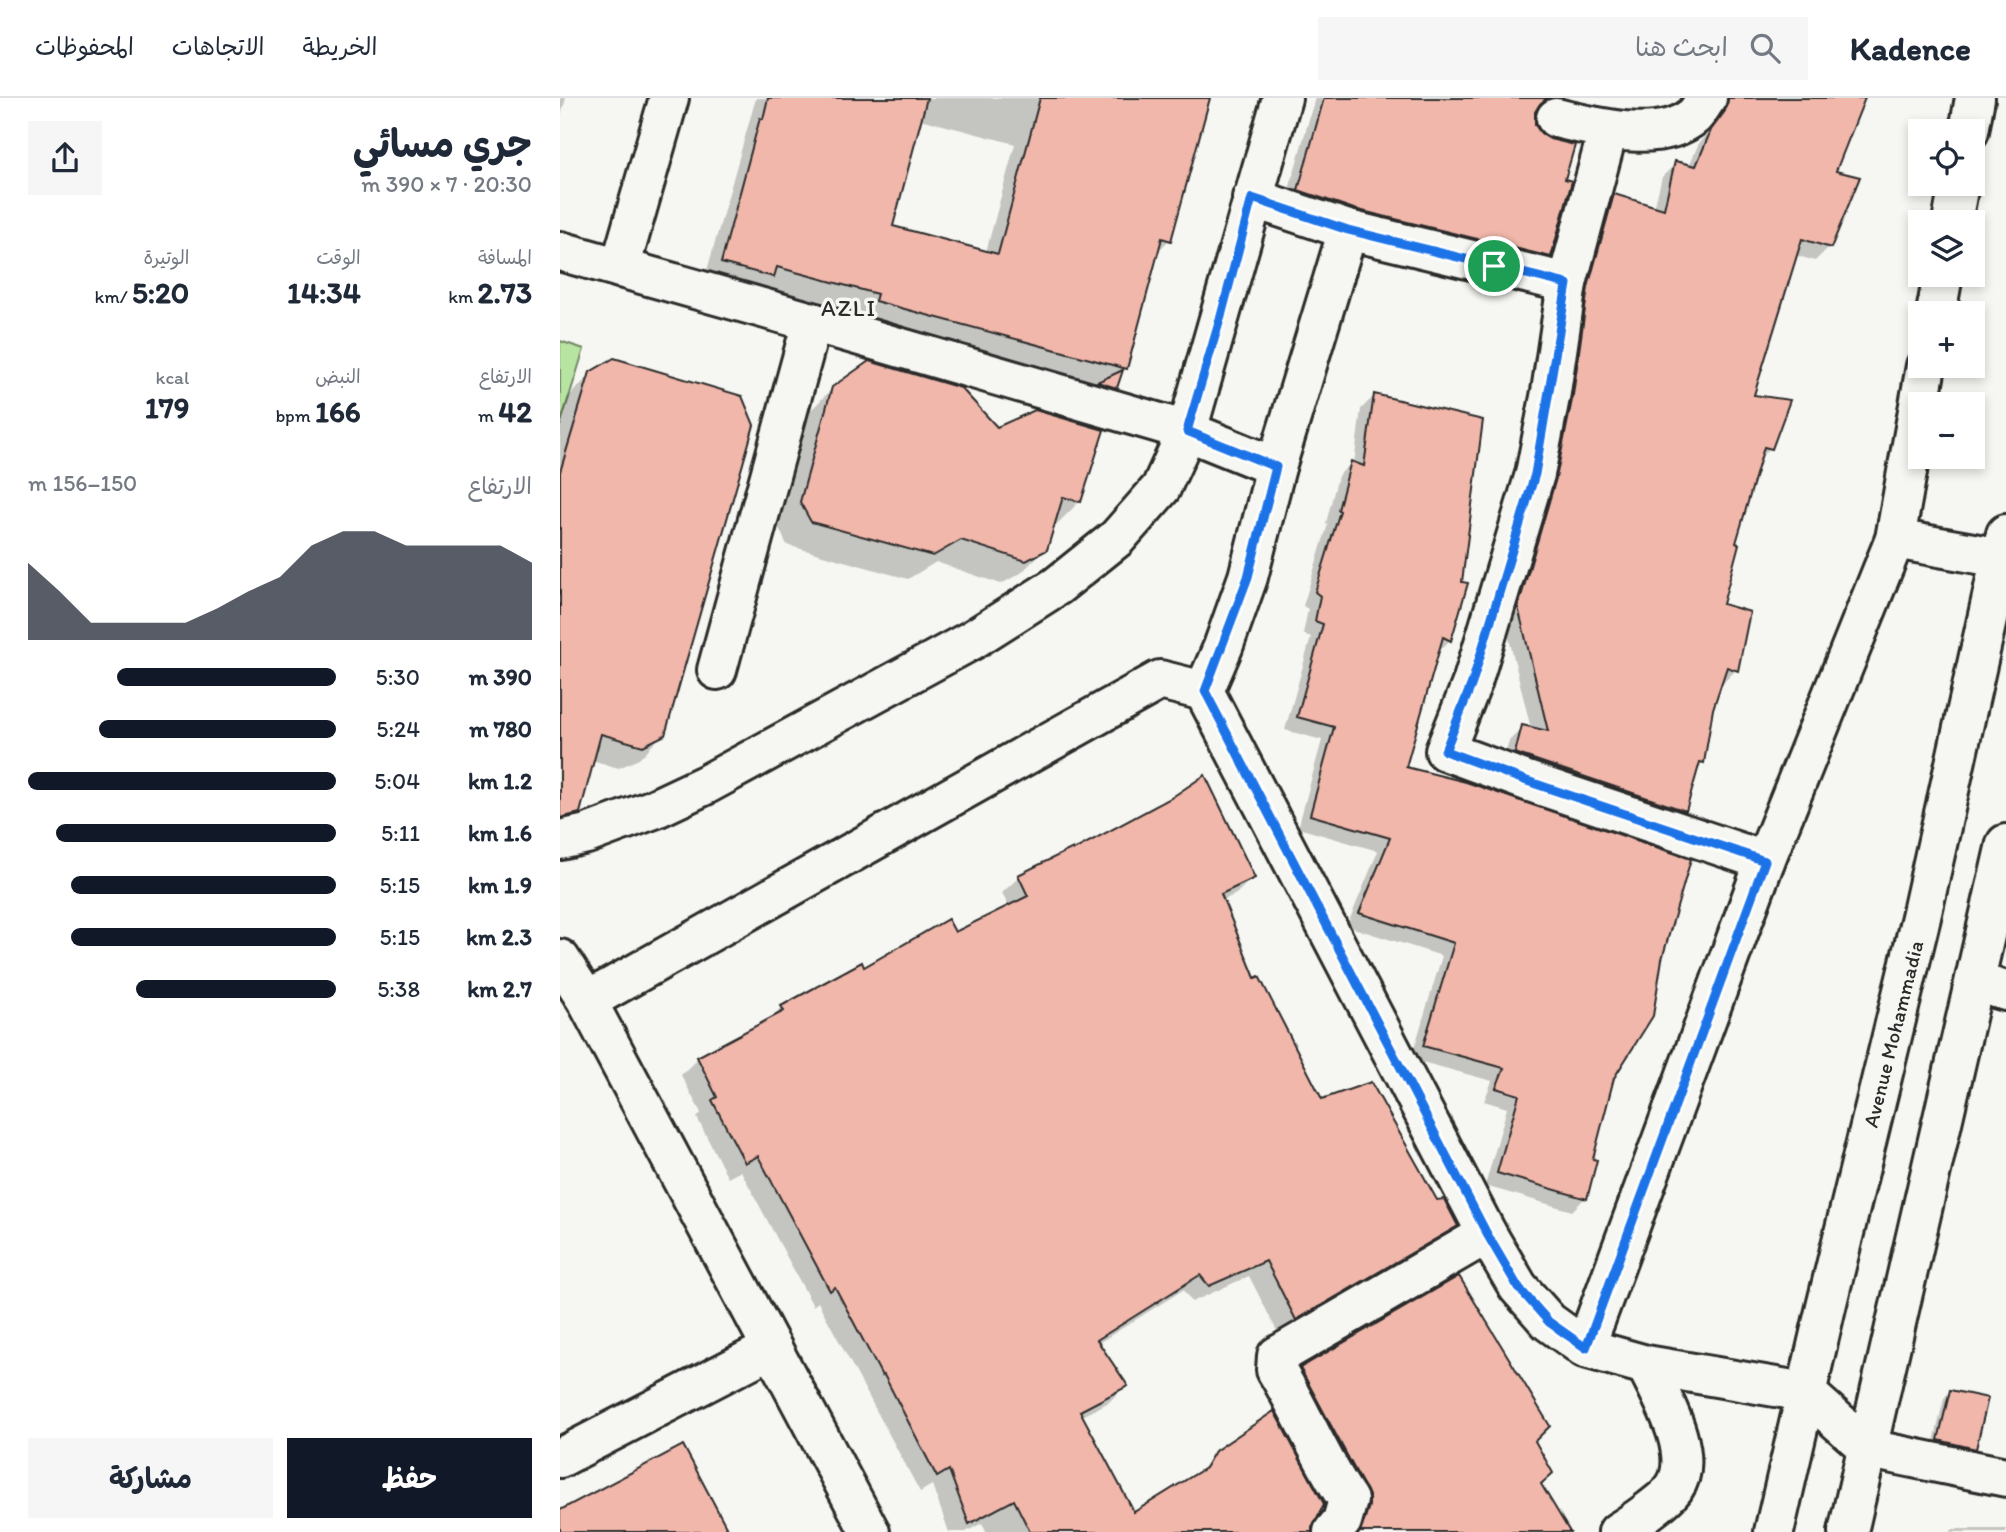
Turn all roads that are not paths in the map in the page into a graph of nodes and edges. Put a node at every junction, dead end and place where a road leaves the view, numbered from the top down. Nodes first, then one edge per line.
1 (669, 98) edge
2 (1282, 98) edge
3 (1707, 98) edge
4 (1975, 98) edge
5 (1556, 118) dead end
6 (1971, 119) edge
7 (1608, 131) junction
8 (1252, 198) junction
9 (1348, 230) junction
10 (560, 251) edge
11 (620, 268) junction
12 (1567, 284) junction
13 (812, 322) junction
14 (1924, 378) edge
15 (1187, 431) junction
16 (1276, 467) junction
17 (1895, 539) junction
18 (2004, 550) edge
19 (717, 670) dead end
20 (1205, 691) junction
21 (560, 840) edge
22 (2006, 844) edge
23 (1765, 861) junction
24 (560, 959) edge
25 (1991, 986) edge
26 (587, 1001) junction
27 (1487, 1234) junction
28 (772, 1348) junction
29 (1586, 1348) junction
30 (1646, 1365) junction
31 (1805, 1392) junction
32 (1868, 1449) junction
33 (560, 1458) edge
34 (2006, 1477) edge
35 (870, 1532) edge
36 (1333, 1532) edge
37 (1618, 1532) edge
38 (1774, 1532) edge
39 (1849, 1532) edge

1 - 11 street
2 - 8 street
3 - 7 street
4 - 6 street
5 - 7 street
7 - 12 street
8 - 9 street
8 - 15 street
9 - 12 street
9 - 16 street
10 - 11 street
11 - 13 street
12 - 23 street
13 - 15 street
13 - 19 street
14 - 17 street
15 - 16 street
15 - 21 street
16 - 20 street
17 - 18 street
17 - 23 street
18 - 31 street, Avenue Mohammadia
20 - 26 street
20 - 27 street
22 - 25 street
23 - 29 street
24 - 26 street
25 - 32 street
26 - 28 street
27 - 29 street
27 - 36 street
28 - 33 street
28 - 35 street
29 - 30 street
30 - 31 street
30 - 37 street
31 - 32 street
31 - 38 street, Avenue Mohammadia
32 - 34 street
32 - 39 street

